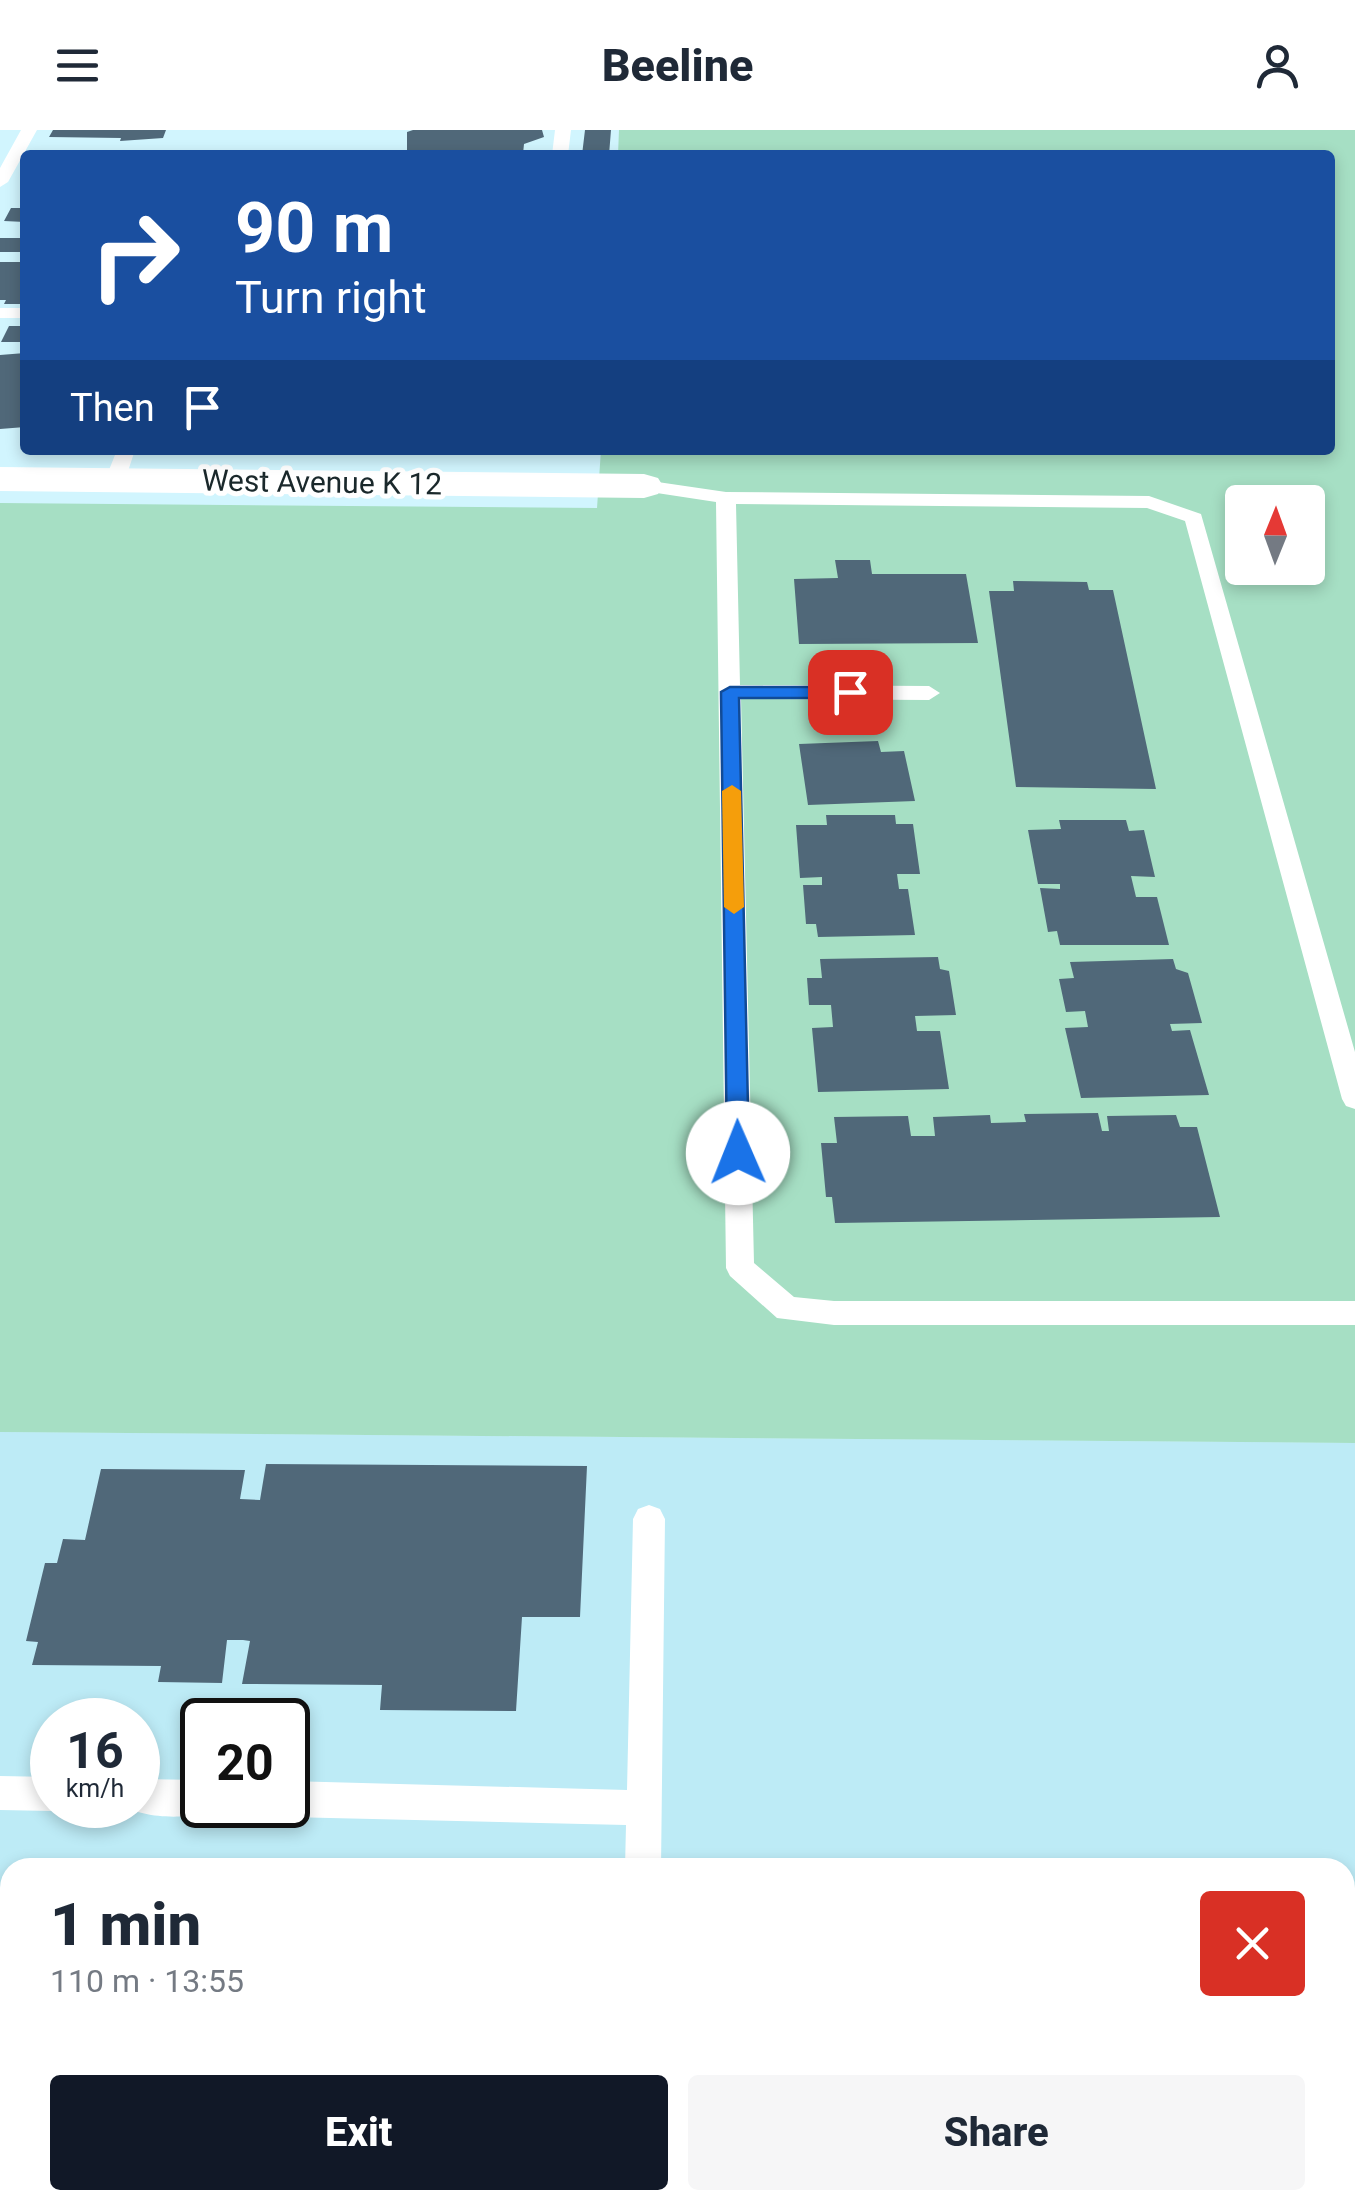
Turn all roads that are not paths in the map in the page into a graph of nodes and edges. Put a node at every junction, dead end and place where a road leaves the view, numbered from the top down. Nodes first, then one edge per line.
1 (28, 130) edge
2 (0, 182) edge
3 (120, 465) edge
4 (0, 479) edge
5 (644, 486) joint
6 (726, 498) junction
7 (730, 692) junction
8 (929, 692) dead end
9 (1355, 1098) edge
10 (1355, 1313) edge
11 (650, 1519) dead end
12 (0, 1794) edge
13 (30, 1794) edge
14 (310, 1799) edge
15 (644, 1808) junction
16 (643, 1858) edge

1 - 2 lane
3 - 4 street, West Avenue K 12
3 - 5 street, West Avenue K 12
5 - 6 lane
6 - 7 lane
6 - 9 lane
7 - 8 lane
7 - 10 lane
11 - 15 lane
12 - 13 lane
14 - 15 lane
15 - 16 lane

